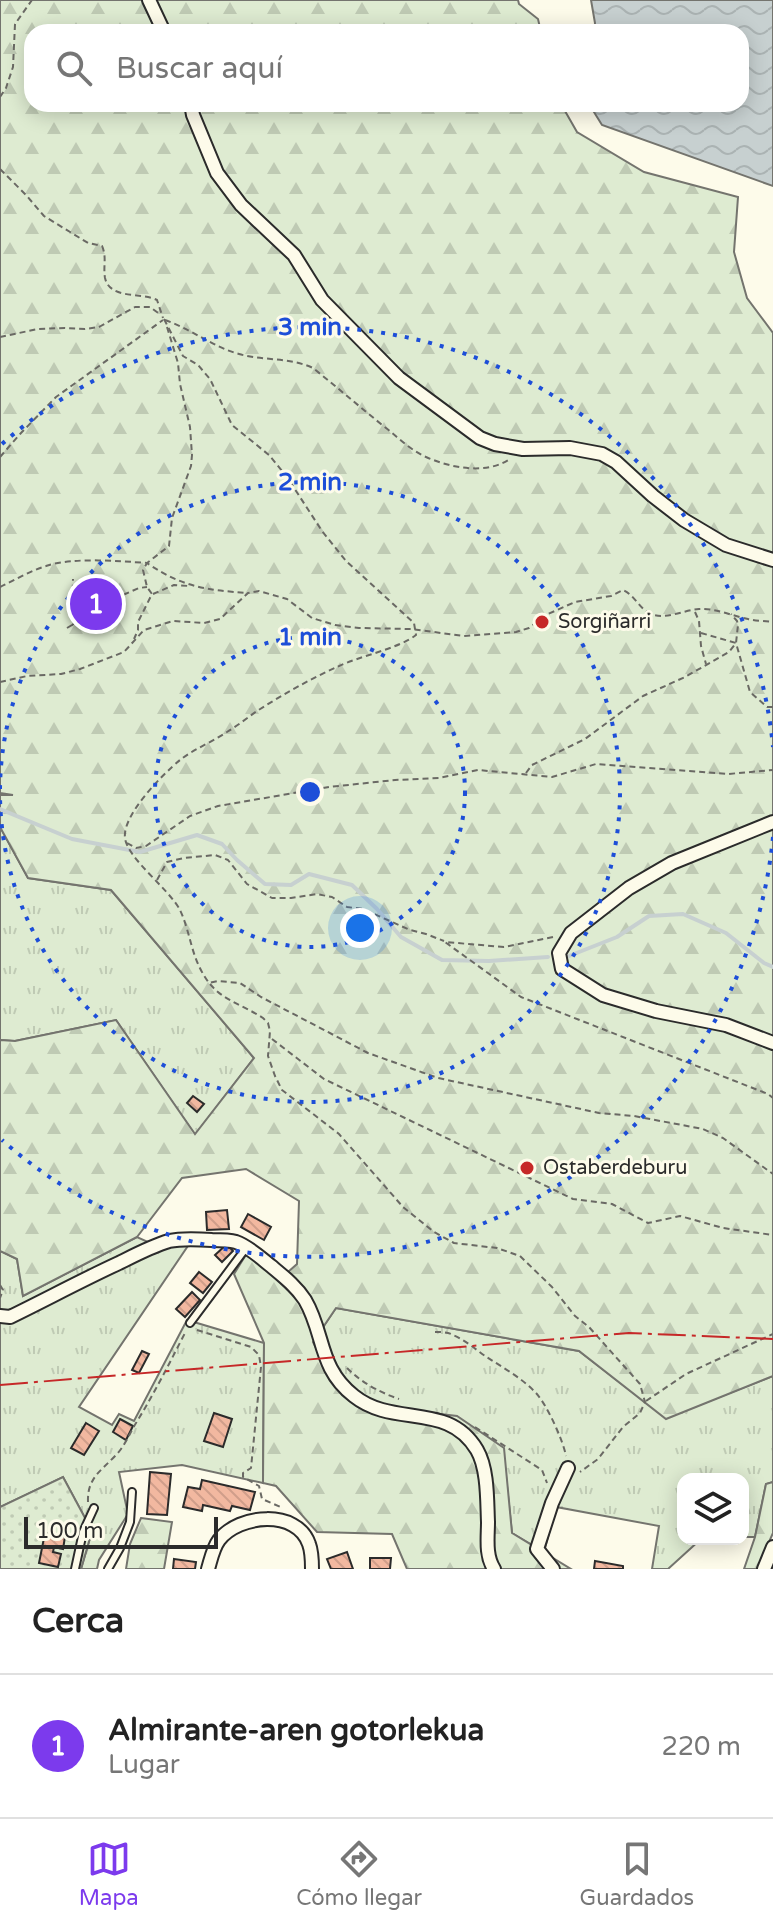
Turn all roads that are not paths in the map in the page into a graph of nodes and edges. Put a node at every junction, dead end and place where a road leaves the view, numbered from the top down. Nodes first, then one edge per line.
1 (149, 0) edge
2 (160, 24) edge
3 (192, 112) edge
4 (773, 560) edge
5 (773, 822) edge
6 (773, 1043) edge
7 (246, 1248) junction
8 (0, 1316) edge
9 (190, 1323) road end
10 (566, 1474) road end
11 (132, 1492) dead end
12 (94, 1508) road end
13 (773, 1547) edge
14 (75, 1569) edge
15 (108, 1569) edge
16 (208, 1569) edge
17 (312, 1569) edge
18 (494, 1569) edge
19 (553, 1569) edge
20 (764, 1569) edge

1 - 2 street
3 - 4 street
5 - 6 street
7 - 8 street
7 - 9 lane
7 - 18 street
10 - 19 street
11 - 15 lane
12 - 14 lane
13 - 20 street
16 - 17 street

